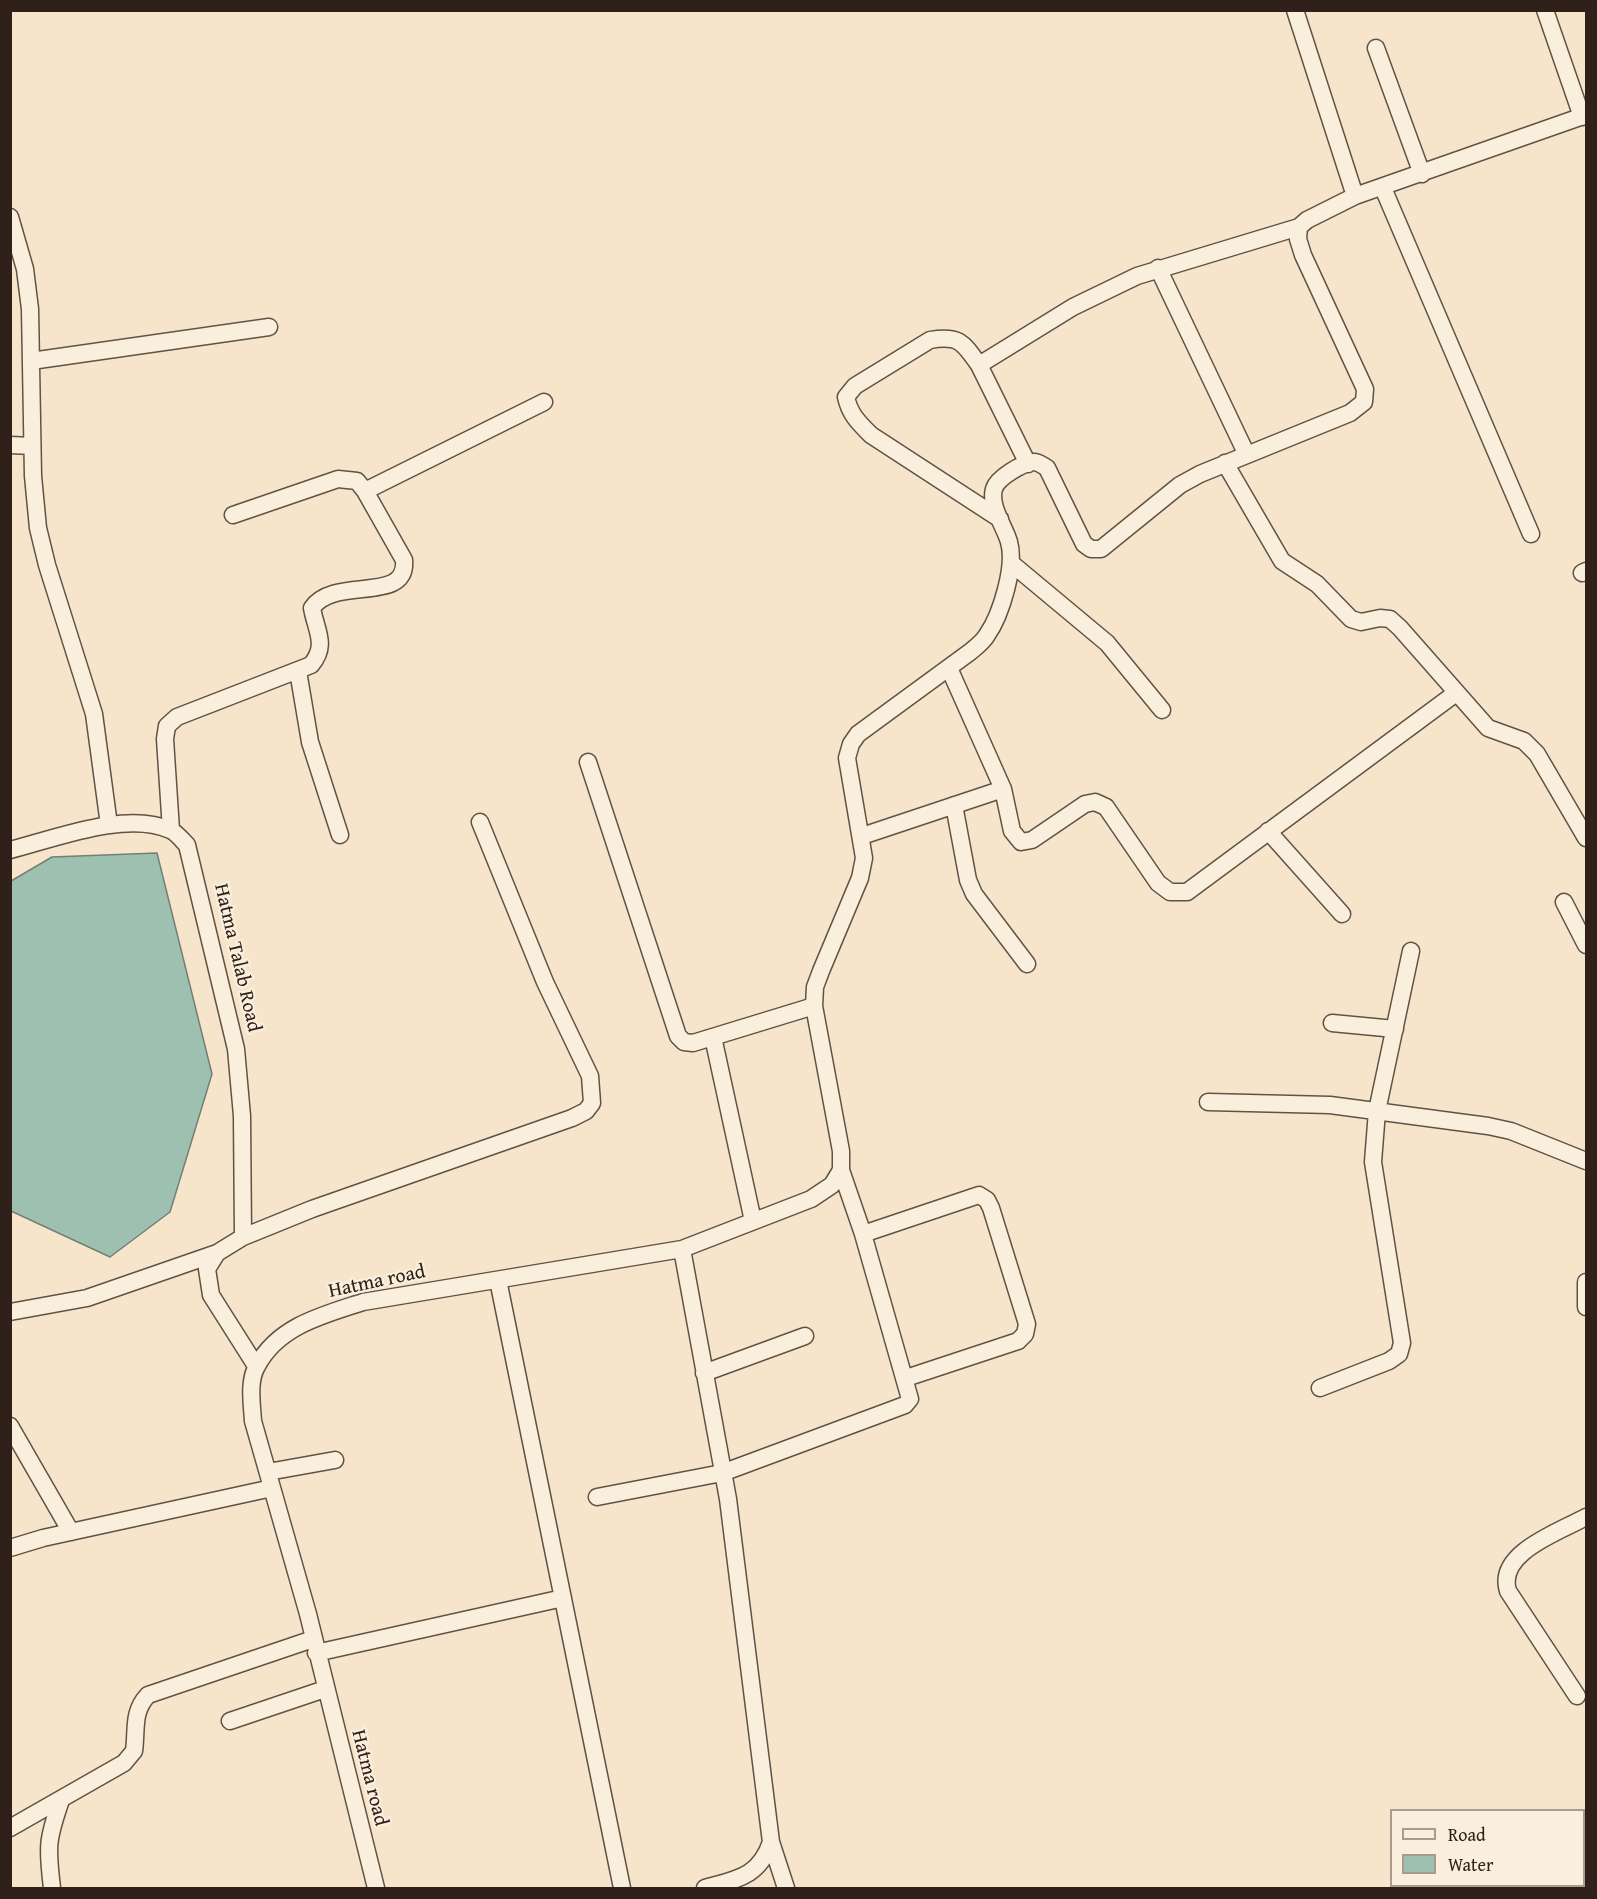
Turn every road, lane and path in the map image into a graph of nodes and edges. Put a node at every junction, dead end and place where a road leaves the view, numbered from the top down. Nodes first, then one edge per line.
1 (1295, 10) edge
2 (1545, 10) edge
3 (1376, 48) dead end
4 (1584, 116) edge
5 (1422, 174) junction
6 (1383, 188) junction
7 (1355, 196) junction
8 (10, 217) edge
9 (1299, 227) junction
10 (1158, 268) junction
11 (269, 327) dead end
12 (31, 361) junction
13 (979, 365) junction
14 (544, 402) dead end
15 (10, 445) edge
16 (32, 446) junction
17 (1246, 453) junction
18 (1225, 463) junction
19 (1028, 464) junction
20 (365, 491) junction
21 (233, 515) dead end
22 (1000, 519) junction
23 (1531, 534) dead end
24 (1011, 562) junction
25 (949, 668) junction
26 (298, 671) junction
27 (1456, 693) junction
28 (1162, 710) dead end
29 (588, 762) dead end
30 (1003, 789) junction
31 (954, 805) junction
32 (480, 822) dead end
33 (109, 825) junction
34 (171, 830) junction
35 (1268, 831) junction
36 (340, 835) dead end
37 (862, 836) junction
38 (1587, 838) edge
39 (10, 850) edge
40 (1564, 902) dead end
41 (1342, 914) dead end
42 (1587, 945) edge
43 (1411, 951) dead end
44 (1027, 964) dead end
45 (814, 1006) junction
46 (1332, 1023) dead end
47 (1395, 1029) junction
48 (713, 1037) junction
49 (1208, 1102) dead end
50 (1377, 1112) junction
51 (1587, 1161) edge
52 (836, 1178) junction
53 (753, 1221) junction
54 (863, 1234) junction
55 (243, 1237) junction
56 (682, 1249) junction
57 (217, 1253) junction
58 (498, 1280) junction
59 (1587, 1282) edge
60 (1587, 1307) edge
61 (10, 1312) edge
62 (805, 1336) dead end
63 (256, 1366) junction
64 (704, 1373) junction
65 (906, 1378) junction
66 (1320, 1388) dead end
67 (10, 1426) edge
68 (335, 1460) dead end
69 (722, 1473) junction
70 (270, 1480) junction
71 (597, 1497) dead end
72 (1587, 1517) edge
73 (71, 1532) junction
74 (10, 1548) edge
75 (563, 1598) junction
76 (314, 1646) junction
77 (325, 1689) junction
78 (1577, 1696) dead end
79 (230, 1721) dead end
80 (61, 1800) junction
81 (10, 1827) edge
82 (771, 1842) junction
83 (52, 1888) edge
84 (376, 1888) edge
85 (622, 1888) edge
86 (705, 1888) edge
87 (786, 1888) edge

1 - 7 street
2 - 4 street
3 - 5 street
4 - 5 street
5 - 6 street
6 - 7 street
6 - 23 street
7 - 9 street
8 - 12 street
9 - 10 street
9 - 17 street
10 - 13 street
10 - 17 street
11 - 12 street
12 - 16 street
13 - 19 street
13 - 22 street
14 - 20 street
15 - 16 street
16 - 33 street
17 - 18 street
18 - 19 street
18 - 27 street
19 - 22 street
20 - 21 street
20 - 26 street
22 - 24 street
24 - 25 street
24 - 28 street
25 - 30 street
25 - 37 street
26 - 34 street
26 - 36 street
27 - 35 street
27 - 38 street
29 - 48 street
30 - 31 street
30 - 35 street
31 - 37 street
31 - 44 street
32 - 55 street
33 - 34 street
33 - 39 street
34 - 55 street, Hatma Talab Road
35 - 41 street
37 - 45 street
40 - 42 street
43 - 47 street
45 - 48 street
45 - 52 street
46 - 47 street
47 - 50 street
48 - 53 street
49 - 50 street
50 - 51 street
50 - 66 street
52 - 53 street, Hatma road
52 - 54 street
53 - 56 street, Hatma road
54 - 65 street
54 - 65 street
55 - 57 street
56 - 58 street, Hatma road
56 - 64 street
57 - 61 street
57 - 63 street
58 - 63 street, Hatma road
58 - 75 street
59 - 60 street
62 - 64 street
63 - 70 street, Hatma road
64 - 69 street
65 - 69 street
67 - 73 street
68 - 70 street
69 - 71 street
69 - 82 street
70 - 73 street
70 - 76 street, Hatma road
72 - 78 street
73 - 74 street
75 - 76 street
75 - 85 street
76 - 77 street, Hatma road
76 - 80 street
77 - 79 street
77 - 84 street, Hatma road
80 - 81 street
80 - 83 street
82 - 86 street
82 - 87 street

